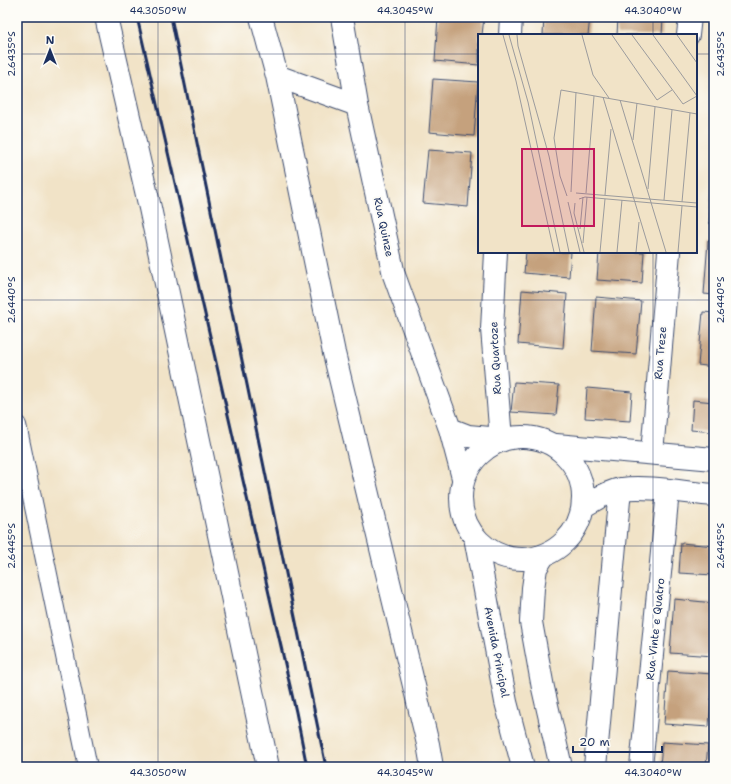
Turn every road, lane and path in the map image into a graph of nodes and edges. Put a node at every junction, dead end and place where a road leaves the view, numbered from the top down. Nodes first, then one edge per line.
1 (106, 17) edge
2 (261, 17) edge
3 (342, 17) edge
4 (511, 17) edge
5 (690, 17) edge
6 (510, 34) edge
7 (688, 34) edge
8 (277, 76) junction
9 (357, 105) junction
10 (496, 253) edge
11 (669, 253) edge
12 (17, 425) edge
13 (450, 429) junction
14 (500, 439) junction
15 (556, 445) junction
16 (652, 454) junction
17 (714, 459) edge
18 (463, 478) junction
19 (620, 489) junction
20 (668, 491) junction
21 (714, 495) edge
22 (584, 506) junction
23 (475, 537) junction
24 (544, 555) junction
25 (88, 767) edge
26 (268, 767) edge
27 (432, 767) edge
28 (523, 767) edge
29 (562, 767) edge
30 (595, 767) edge
31 (641, 767) edge

1 - 26 street
2 - 8 street
3 - 9 street, Rua Quinze
4 - 6 street
5 - 7 street
8 - 9 street
8 - 27 street
9 - 13 street, Rua Quinze
10 - 14 street, Rua Quartoze
11 - 16 street, Rua Treze
12 - 25 lane
13 - 14 street
13 - 18 street, Rua Quinze
14 - 15 street
14 - 18 street, Avenida Principal
15 - 16 street
15 - 22 street, Avenida Principal
16 - 17 street
18 - 23 street, Avenida Principal
19 - 20 street
19 - 22 street
19 - 30 street
20 - 21 street
20 - 31 street, Rua Vinte e Quatro
22 - 24 street, Avenida Principal
23 - 24 street, Avenida Principal
23 - 28 street, Avenida Principal
24 - 29 street

